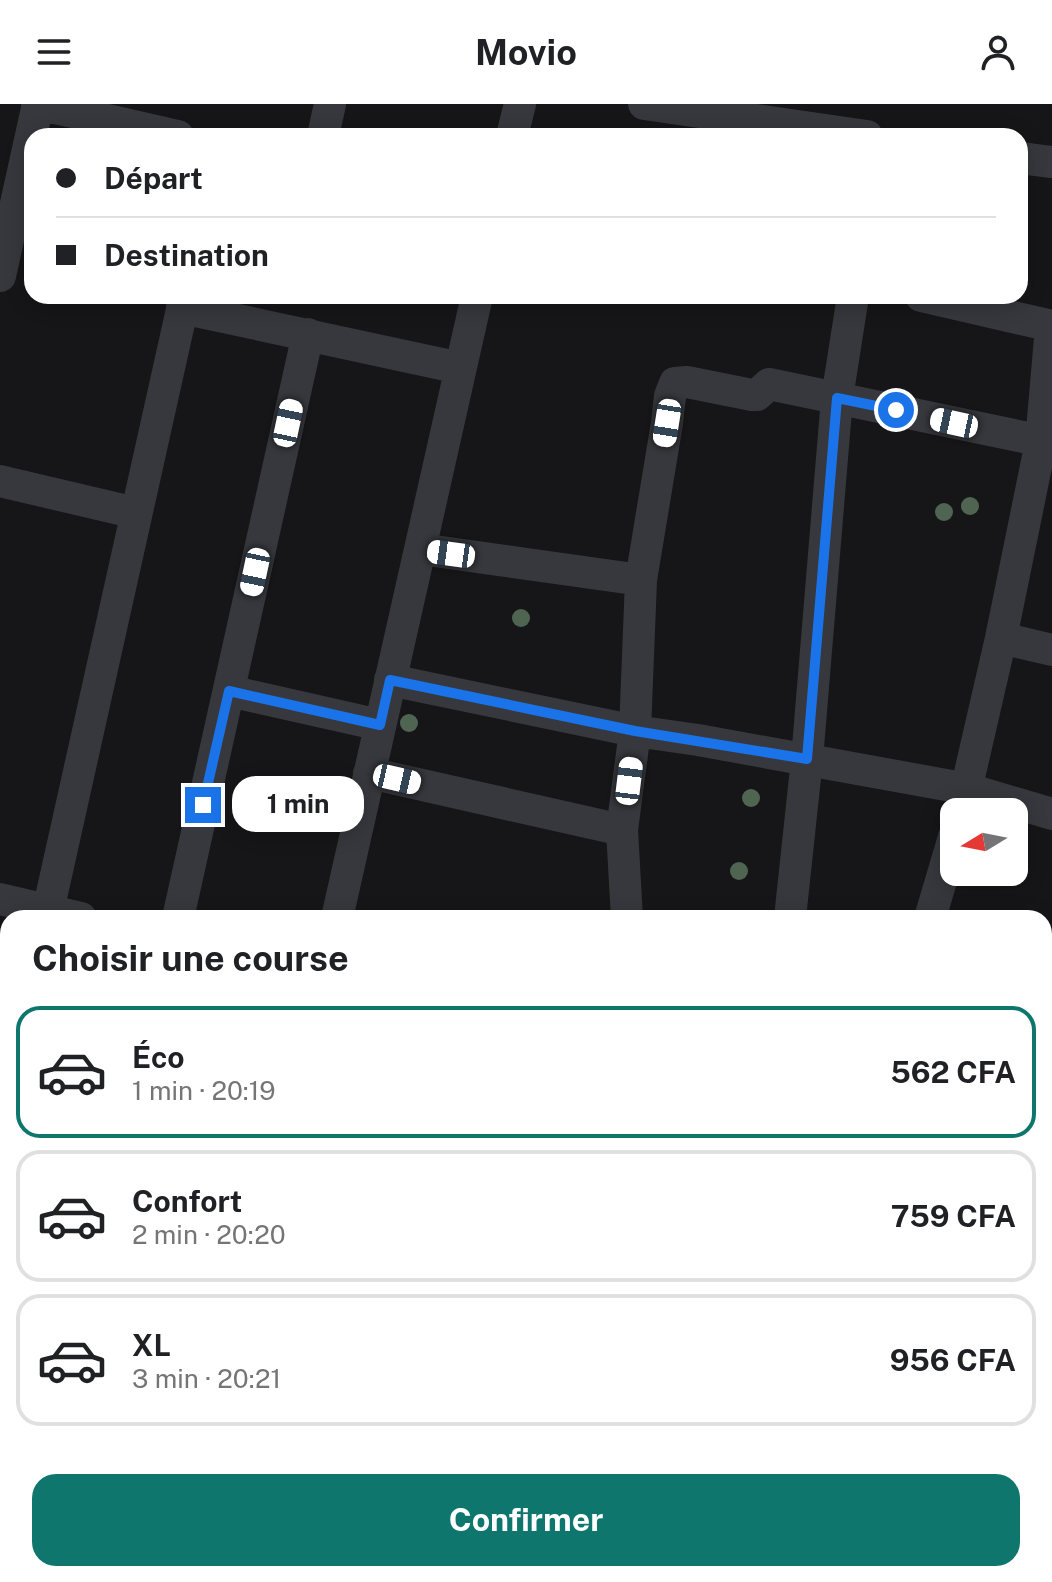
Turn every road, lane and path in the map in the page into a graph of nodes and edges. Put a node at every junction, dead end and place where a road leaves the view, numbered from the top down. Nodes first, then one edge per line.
1 (38, 104) edge
2 (330, 104) edge
3 (520, 104) edge
4 (644, 104) edge
5 (33, 128) edge
6 (143, 128) edge
7 (325, 128) edge
8 (514, 128) edge
9 (811, 128) edge
10 (1028, 159) edge
11 (1052, 162) edge
12 (24, 167) edge
13 (0, 276) edge
14 (183, 304) edge
15 (191, 304) edge
16 (475, 304) edge
17 (852, 304) edge
18 (956, 304) edge
19 (1052, 326) edge
20 (308, 334) junction
21 (460, 368) junction
22 (837, 398) junction
23 (1047, 442) edge
24 (0, 481) edge
25 (136, 513) junction
26 (420, 549) junction
27 (641, 580) junction
28 (1001, 638) junction
29 (1052, 650) edge
30 (390, 680) junction
31 (229, 691) junction
32 (380, 725) junction
33 (635, 731) junction
34 (807, 759) junction
35 (369, 773) junction
36 (956, 798) edge
37 (964, 798) edge
38 (1028, 810) edge
39 (1052, 814) edge
40 (622, 830) junction
41 (940, 884) edge
42 (0, 899) edge
43 (44, 910) edge
44 (48, 910) edge
45 (180, 910) edge
46 (339, 910) edge
47 (627, 910) edge
48 (791, 910) edge
49 (932, 910) edge

1 - 5 street
1 - 6 street
2 - 7 street
3 - 8 street
4 - 9 street
10 - 11 street
12 - 13 street
14 - 25 street
15 - 20 street
16 - 21 street
17 - 22 street
18 - 19 street
19 - 23 street
20 - 21 street
20 - 31 street
21 - 26 street
22 - 23 street
22 - 27 street
22 - 34 street
23 - 28 street
24 - 25 street
25 - 44 street
26 - 27 street
26 - 30 street
27 - 33 street
28 - 29 street
28 - 37 street
30 - 32 street
30 - 33 street
31 - 32 street
31 - 45 street
32 - 35 street
33 - 34 street
33 - 40 street
34 - 36 street
34 - 48 street
35 - 40 street
35 - 46 street
38 - 39 street
40 - 47 street
41 - 49 street
42 - 43 street

